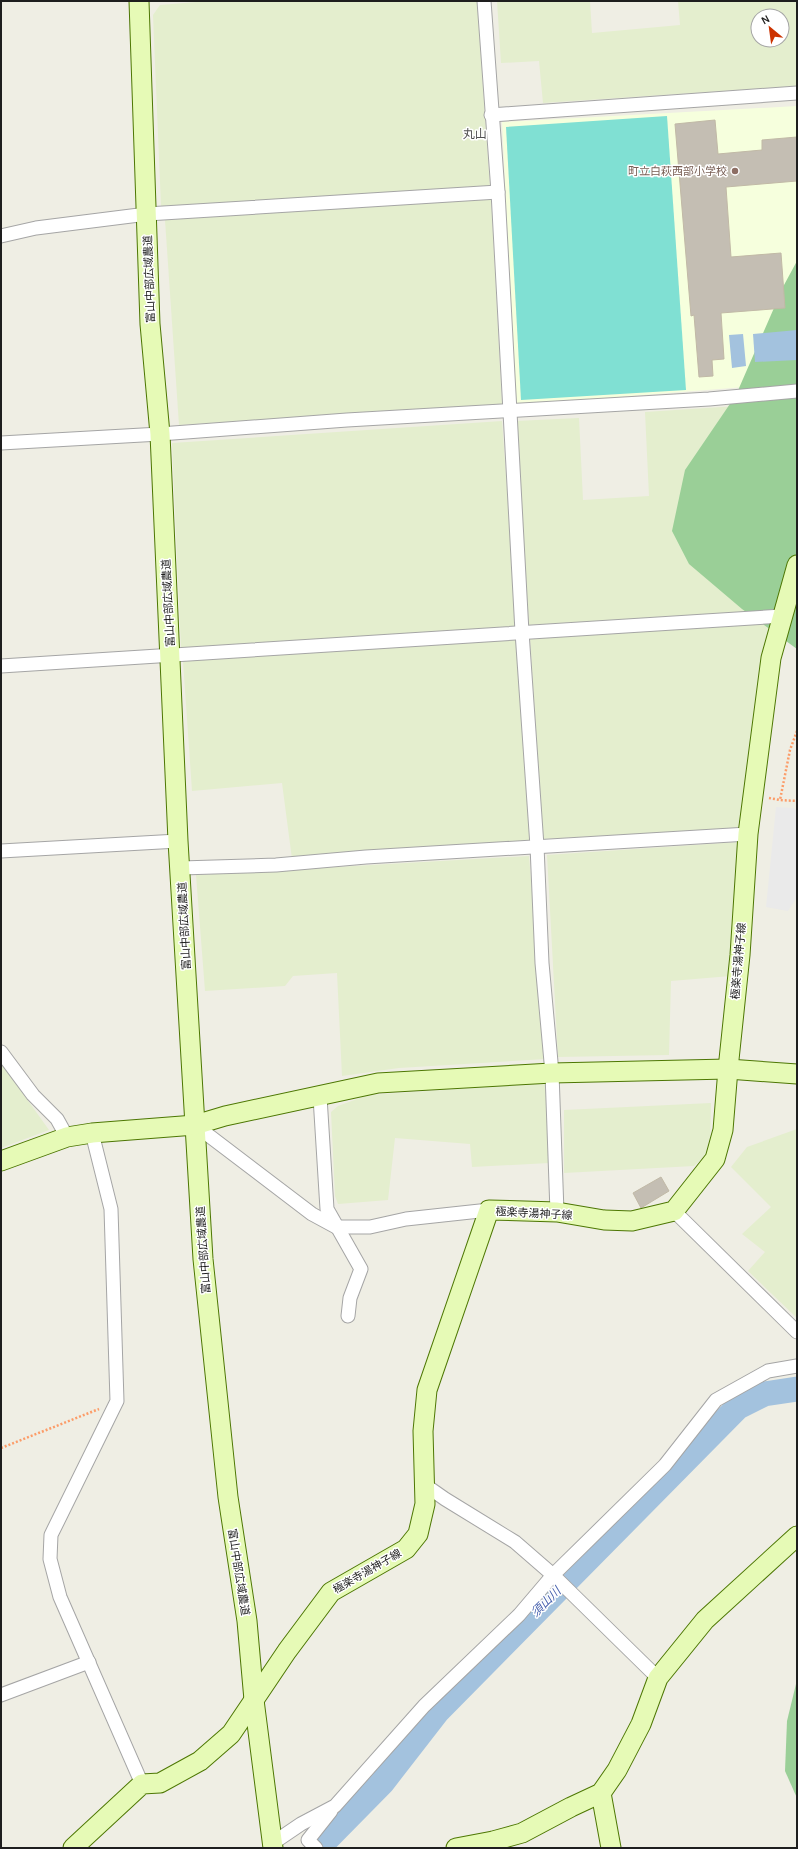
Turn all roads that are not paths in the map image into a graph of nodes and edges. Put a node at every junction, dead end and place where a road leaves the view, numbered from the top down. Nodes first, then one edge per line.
1 (138, 1) edge
2 (484, 1) edge
3 (797, 94) edge
4 (491, 114) junction
5 (498, 192) junction
6 (148, 214) junction
7 (1, 236) edge
8 (797, 391) edge
9 (509, 411) junction
10 (160, 434) junction
11 (1, 443) edge
12 (797, 565) edge
13 (782, 616) junction
14 (522, 632) junction
15 (171, 654) junction
16 (1, 666) edge
17 (748, 834) junction
18 (178, 841) junction
19 (538, 846) junction
20 (1, 851) edge
21 (181, 868) junction
22 (1, 1052) edge
23 (728, 1069) junction
24 (552, 1073) junction
25 (797, 1074) edge
26 (320, 1097) junction
27 (195, 1125) junction
28 (92, 1133) junction
29 (67, 1137) junction
30 (1, 1161) edge
31 (489, 1210) junction
32 (674, 1211) junction
33 (557, 1212) junction
34 (336, 1227) junction
35 (348, 1316) dead end
36 (797, 1332) edge
37 (797, 1366) edge
38 (425, 1485) junction
39 (797, 1536) edge
40 (553, 1575) junction
41 (89, 1662) junction
42 (658, 1678) junction
43 (1, 1695) edge
44 (254, 1700) junction
45 (142, 1784) junction
46 (601, 1793) junction
47 (335, 1806) junction
48 (273, 1845) edge
49 (73, 1848) edge
50 (316, 1848) edge
51 (456, 1848) edge
52 (611, 1848) edge

1 - 6 street, 富山中部広域農道
2 - 4 street
3 - 4 street
4 - 5 street
5 - 6 street
5 - 9 street
6 - 7 street
6 - 10 street, 富山中部広域農道
8 - 9 street
9 - 10 street
9 - 14 street
10 - 11 street
10 - 15 street, 富山中部広域農道
12 - 13 street, 極楽寺湯神子線
13 - 14 street
13 - 17 street, 極楽寺湯神子線
14 - 15 street
14 - 19 street
15 - 16 street
15 - 18 street, 富山中部広域農道
17 - 19 street
17 - 23 street, 極楽寺湯神子線
18 - 20 street
18 - 21 street, 富山中部広域農道
19 - 21 street
19 - 24 street
21 - 27 street, 富山中部広域農道
22 - 29 street
23 - 24 street
23 - 25 street
23 - 32 street, 極楽寺湯神子線
24 - 26 street
24 - 33 street
26 - 27 street
26 - 34 street
27 - 28 street
27 - 34 street
27 - 44 street, 富山中部広域農道
28 - 29 street
28 - 41 street
29 - 30 street
31 - 33 street, 極楽寺湯神子線
31 - 34 street
31 - 38 street, 極楽寺湯神子線
32 - 33 street, 極楽寺湯神子線
32 - 36 street
34 - 35 street
37 - 40 street
38 - 40 street
38 - 44 street, 極楽寺湯神子線
39 - 42 street
40 - 42 street
40 - 47 street
41 - 43 street
41 - 45 street
42 - 46 street
44 - 45 street, 極楽寺湯神子線
44 - 48 street, 富山中部広域農道
45 - 49 street
46 - 51 street
46 - 52 street
47 - 48 street
47 - 50 street

